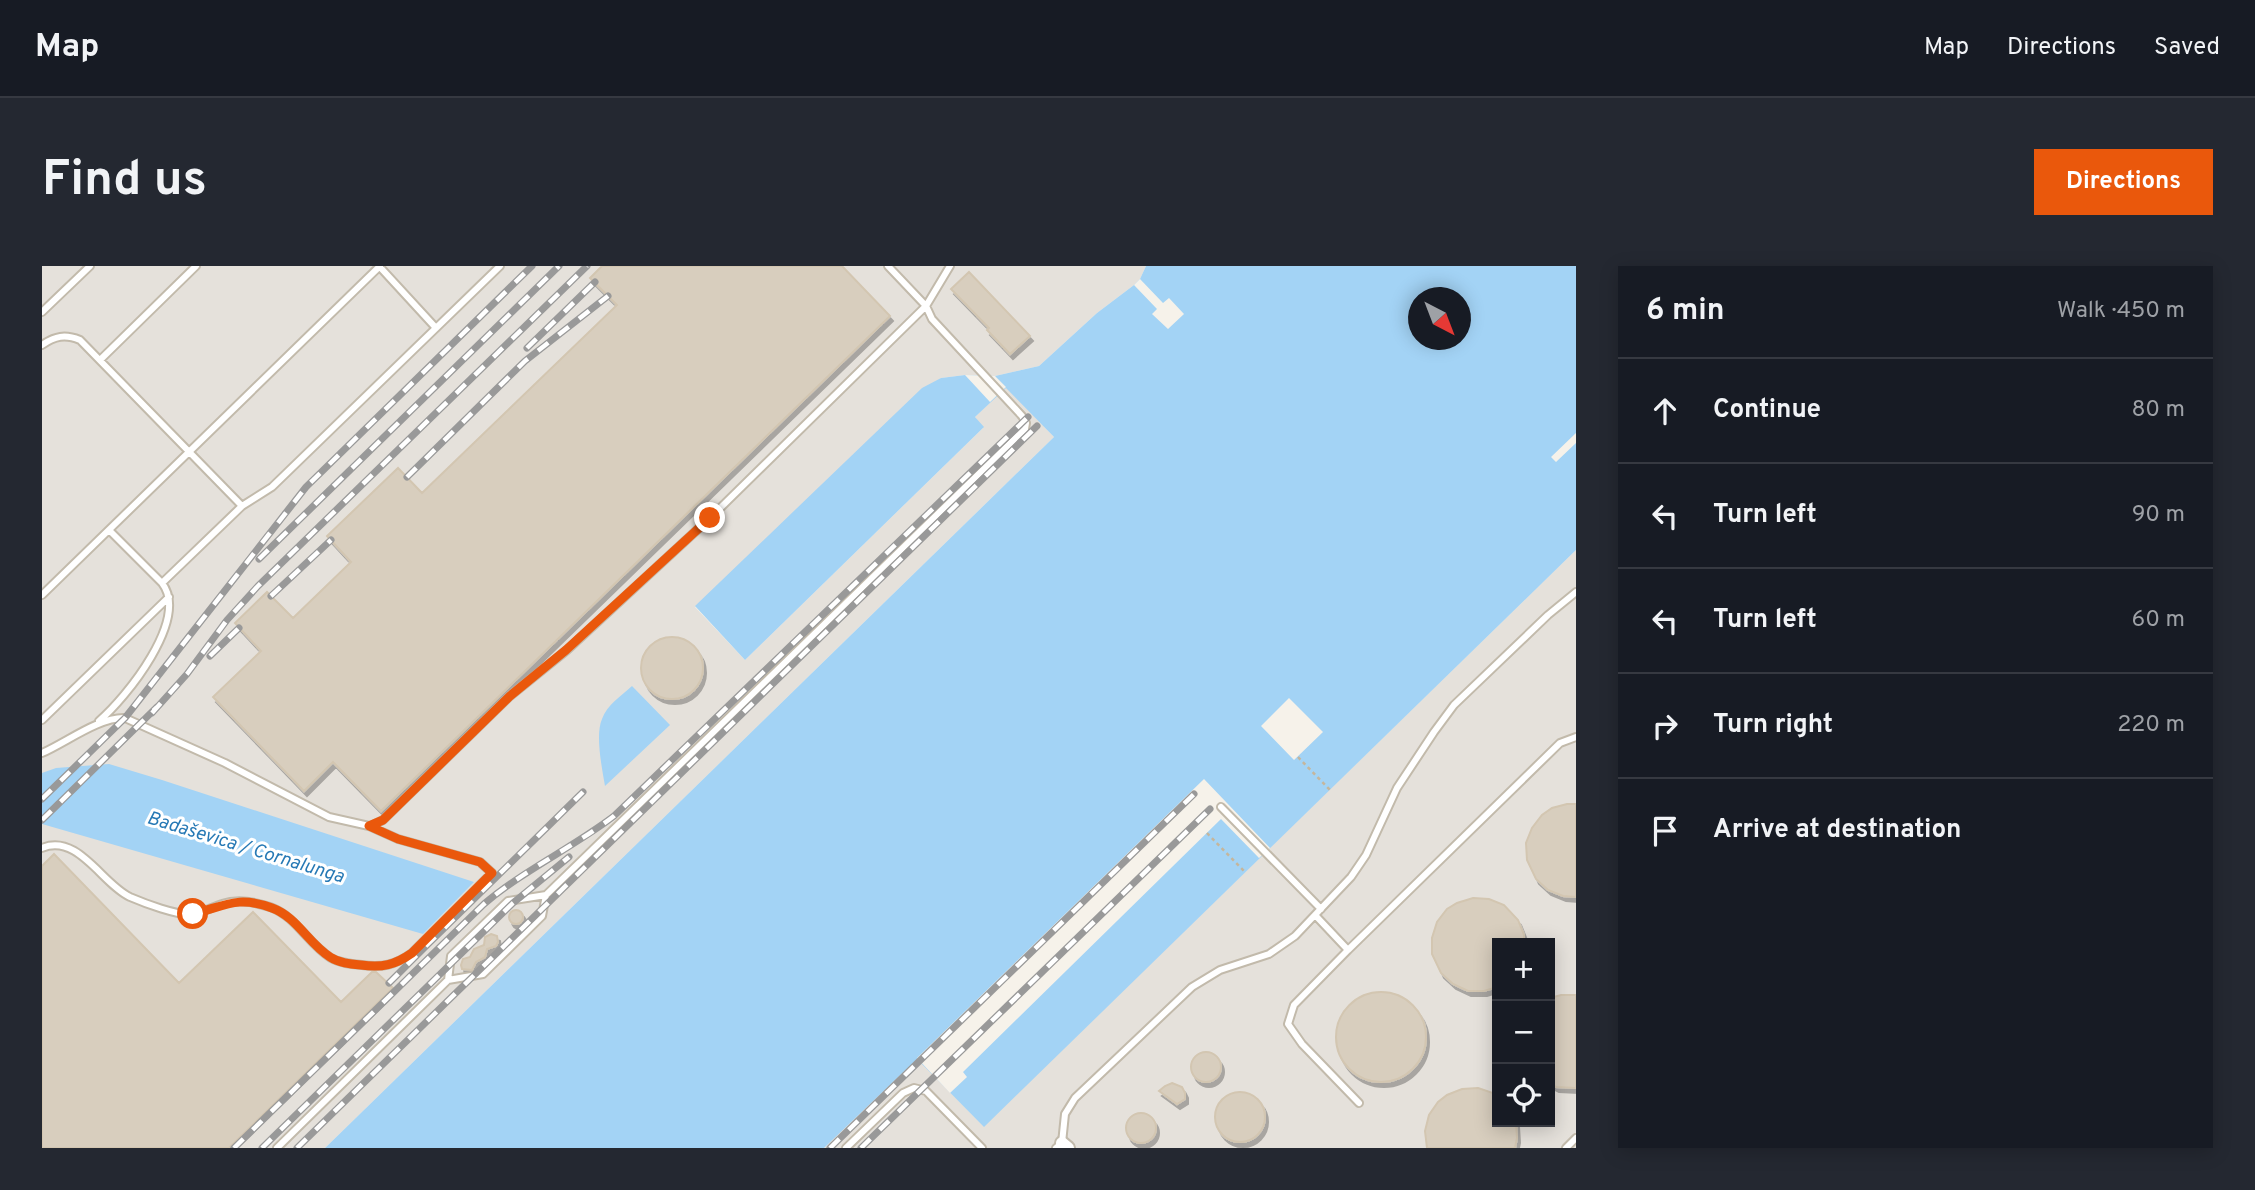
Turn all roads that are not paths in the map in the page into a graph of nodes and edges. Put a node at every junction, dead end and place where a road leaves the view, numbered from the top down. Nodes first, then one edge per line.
1 (90, 266) edge
2 (197, 266) edge
3 (379, 266) edge
4 (500, 266) edge
5 (888, 266) edge
6 (950, 266) edge
7 (926, 306) junction
8 (42, 312) edge
9 (436, 328) junction
10 (42, 345) edge
11 (100, 360) junction
12 (189, 451) junction
13 (242, 506) junction
14 (109, 530) junction
15 (162, 583) junction
16 (1576, 592) edge
17 (42, 596) edge
18 (169, 597) junction
19 (42, 720) edge
20 (92, 727) junction
21 (1576, 737) edge
22 (42, 753) edge
23 (1221, 807) dead end
24 (369, 826) junction
25 (42, 848) edge
26 (546, 895) junction
27 (1318, 912) junction
28 (1348, 950) junction
29 (449, 980) junction
30 (1359, 1103) dead end
31 (1576, 1138) edge
32 (1062, 1146) edge
33 (277, 1148) edge
34 (846, 1148) edge
35 (982, 1148) edge
36 (1566, 1148) edge

1 - 8 lane
2 - 11 lane
3 - 9 lane
3 - 12 lane
4 - 9 lane
5 - 7 lane
6 - 7 lane
7 - 24 lane
7 - 26 lane
9 - 13 lane
10 - 11 lane
11 - 12 lane
12 - 13 lane
12 - 14 lane
13 - 15 lane
14 - 15 lane
14 - 17 lane
15 - 18 lane
16 - 27 lane
18 - 19 lane
18 - 20 lane
20 - 22 lane
20 - 24 lane
21 - 28 lane
23 - 27 lane
24 - 25 lane
26 - 29 lane
26 - 29 lane
27 - 28 lane
27 - 32 lane
28 - 30 lane
29 - 33 lane
31 - 36 lane
34 - 35 lane

